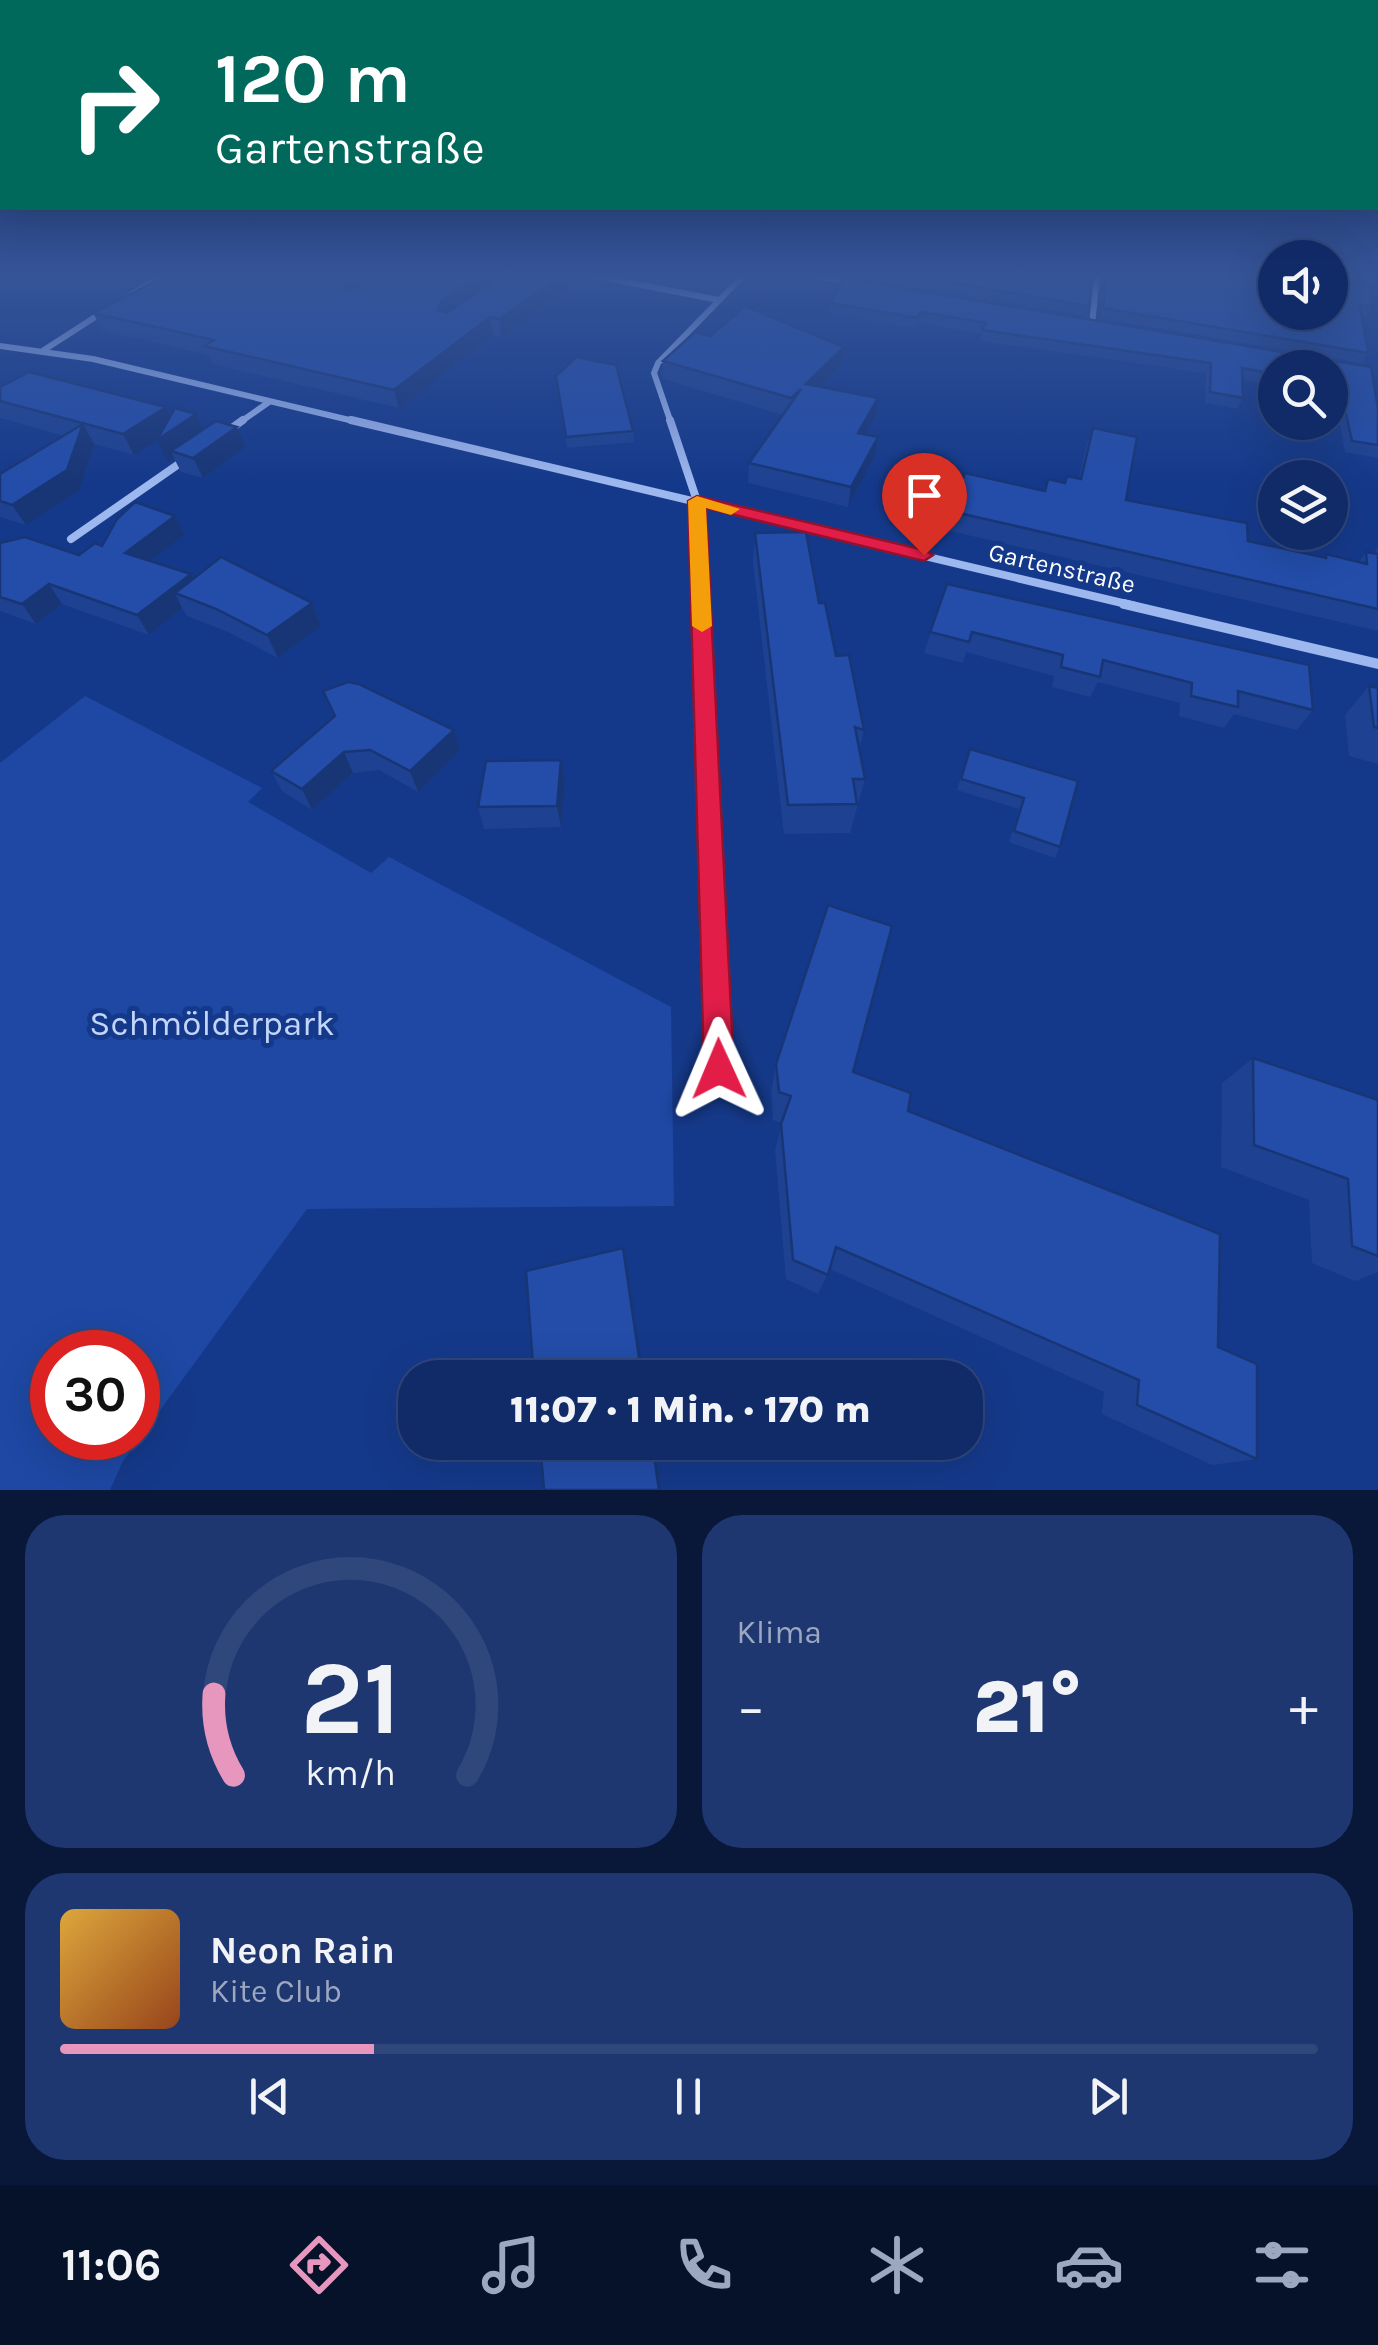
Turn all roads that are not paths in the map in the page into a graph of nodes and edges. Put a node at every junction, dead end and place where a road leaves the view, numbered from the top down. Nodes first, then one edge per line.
1 (0, 346) edge
2 (51, 346) edge
3 (674, 346) edge
4 (44, 350) junction
5 (269, 402) junction
6 (208, 444) edge
7 (193, 454) edge
8 (697, 501) junction
9 (71, 539) dead end
10 (1378, 664) edge
11 (719, 1069) dead end

1 - 4 street, Gartenstraße
2 - 4 street
3 - 8 street
4 - 5 street, Gartenstraße
5 - 6 street
5 - 8 street, Gartenstraße
7 - 9 street
8 - 10 street, Gartenstraße
8 - 11 street

